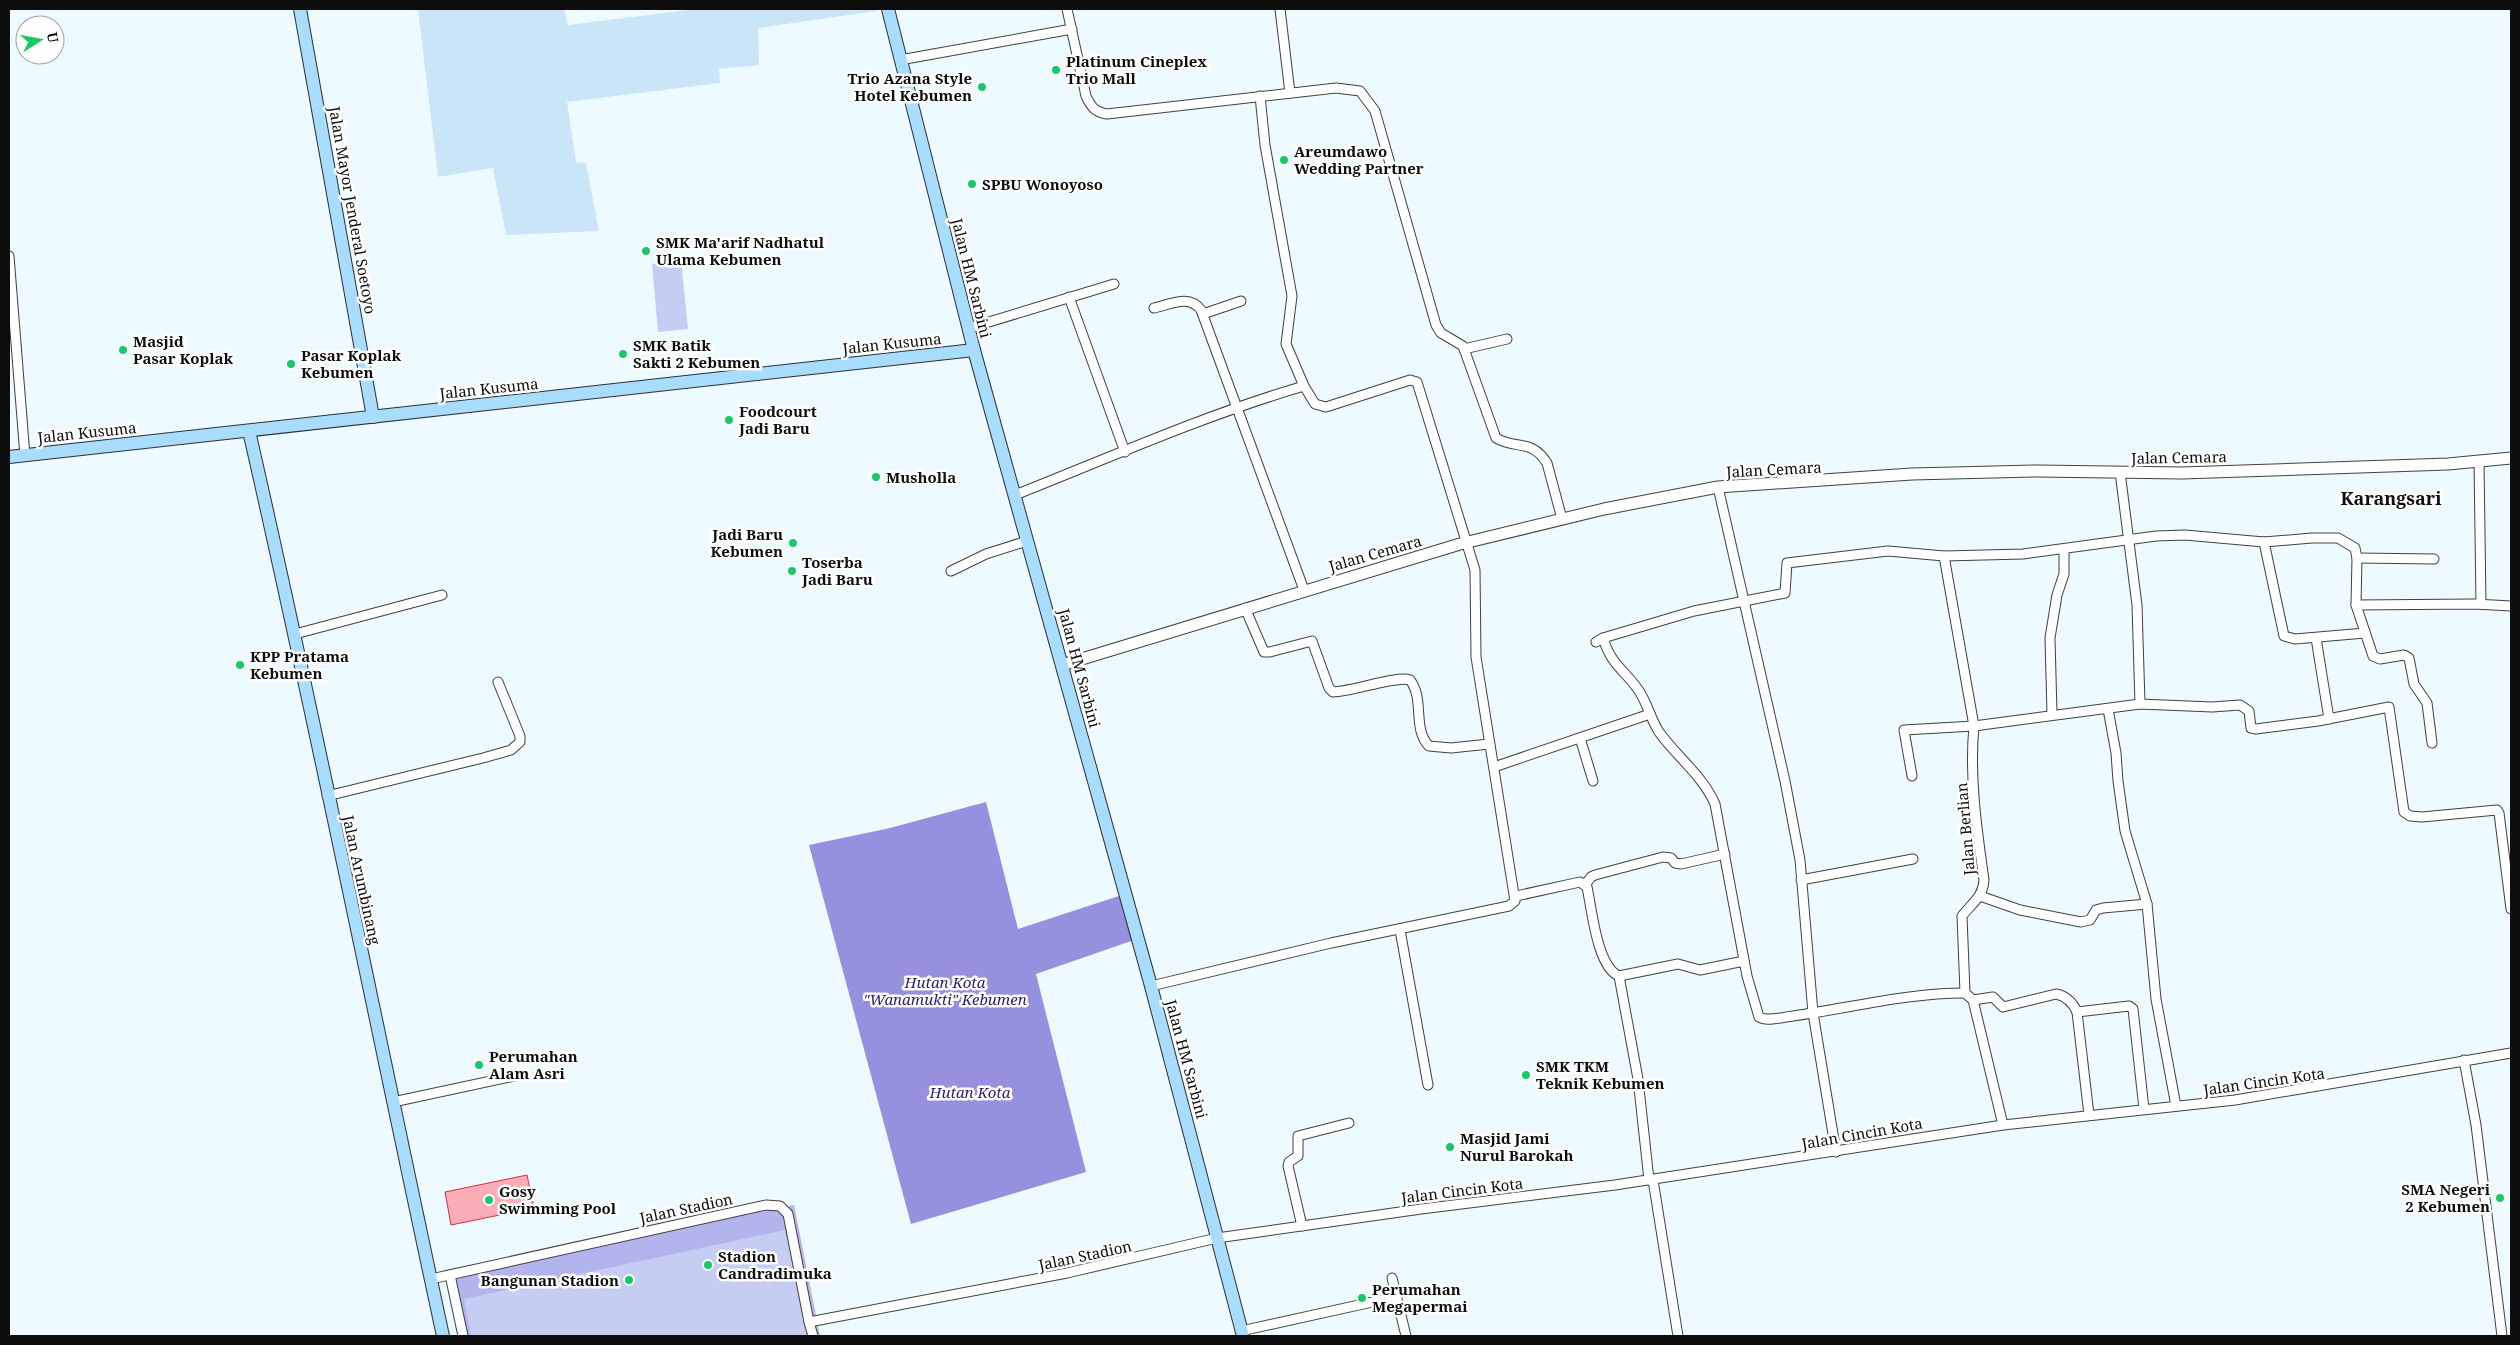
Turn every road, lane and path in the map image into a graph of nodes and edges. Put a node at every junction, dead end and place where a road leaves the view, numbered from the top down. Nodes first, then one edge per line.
1 (300, 9) edge
2 (888, 9) edge
3 (1068, 9) edge
4 (1280, 9) edge
5 (1072, 29) junction
6 (900, 60) junction
7 (1290, 93) junction
8 (1260, 96) junction
9 (9, 256) edge
10 (1114, 284) dead end
11 (1069, 297) junction
12 (1241, 301) dead end
13 (1154, 308) dead end
14 (1203, 314) junction
15 (969, 328) junction
16 (1508, 339) dead end
17 (1464, 349) junction
18 (974, 350) junction
19 (1304, 386) junction
20 (1235, 406) junction
21 (373, 417) junction
22 (249, 431) junction
23 (1125, 452) junction
24 (25, 456) junction
25 (9, 457) edge
26 (2511, 458) edge
27 (2479, 461) junction
28 (2120, 472) junction
29 (1718, 487) junction
30 (1015, 495) junction
31 (1562, 519) junction
32 (2131, 540) junction
33 (1027, 541) junction
34 (1468, 542) junction
35 (2264, 542) junction
36 (2064, 550) junction
37 (1944, 556) junction
38 (2357, 558) junction
39 (2434, 559) dead end
40 (951, 570) dead end
41 (1304, 590) junction
42 (442, 595) dead end
43 (1744, 601) junction
44 (2481, 604) junction
45 (2356, 605) junction
46 (2511, 606) edge
47 (1245, 608) junction
48 (2365, 633) junction
49 (295, 634) junction
50 (2316, 638) junction
51 (1062, 665) junction
52 (498, 682) dead end
53 (2140, 704) junction
54 (2108, 709) junction
55 (1650, 714) junction
56 (2052, 714) junction
57 (2329, 719) junction
58 (1974, 726) junction
59 (1580, 738) junction
60 (2432, 743) dead end
61 (1489, 744) junction
62 (1494, 767) junction
63 (1912, 776) dead end
64 (1593, 781) dead end
65 (327, 796) junction
66 (1724, 854) junction
67 (1912, 859) dead end
68 (2509, 872) edge
69 (1802, 880) junction
70 (1585, 885) junction
71 (1516, 896) junction
72 (1980, 896) junction
73 (2147, 904) junction
74 (2511, 908) edge
75 (1400, 930) junction
76 (1744, 961) junction
77 (1619, 976) junction
78 (1151, 986) junction
79 (1969, 997) junction
80 (2077, 1012) junction
81 (1813, 1013) junction
82 (2511, 1053) edge
83 (2464, 1060) junction
84 (519, 1075) dead end
85 (1428, 1085) dead end
86 (393, 1102) junction
87 (2176, 1106) junction
88 (2144, 1109) junction
89 (2088, 1115) junction
90 (1349, 1123) dead end
91 (2003, 1125) junction
92 (1836, 1152) junction
93 (1651, 1180) junction
94 (1302, 1226) junction
95 (1217, 1238) junction
96 (450, 1275) junction
97 (1392, 1278) dead end
98 (431, 1279) junction
99 (1395, 1297) junction
100 (810, 1322) junction
101 (1242, 1334) edge
102 (443, 1336) edge
103 (463, 1336) edge
104 (813, 1336) edge
105 (1406, 1336) edge
106 (1678, 1336) edge
107 (2502, 1336) edge

1 - 21 main road, Jalan Mayor Jenderal Soetoyo
2 - 6 main road, Jalan HM Sarbini
3 - 5 street
4 - 7 street
5 - 6 street
5 - 8 street
6 - 15 main road, Jalan HM Sarbini
7 - 8 street
7 - 17 street
8 - 19 street
9 - 24 street
10 - 11 street
11 - 15 street
11 - 23 street
12 - 14 street
13 - 14 street
14 - 20 street
15 - 18 main road, Jalan HM Sarbini
16 - 17 street
17 - 31 street
18 - 21 main road, Jalan Kusuma
18 - 30 main road, Jalan HM Sarbini
19 - 20 street
19 - 34 street
20 - 23 street
20 - 41 street
21 - 22 main road, Jalan Kusuma
22 - 24 main road, Jalan Kusuma
22 - 49 main road, Jalan Arumbinang
23 - 30 street
24 - 25 main road, Jalan Kusuma
26 - 27 street, Jalan Cemara
27 - 28 street, Jalan Cemara
27 - 44 street
28 - 29 street, Jalan Cemara
28 - 32 street
29 - 31 street, Jalan Cemara
29 - 43 street
30 - 33 main road, Jalan HM Sarbini
31 - 34 street, Jalan Cemara
32 - 35 street
32 - 36 street
32 - 53 street
33 - 40 street
33 - 51 main road, Jalan HM Sarbini
34 - 41 street, Jalan Cemara
34 - 61 street
35 - 38 street
35 - 50 street
36 - 37 street
36 - 56 street
37 - 43 street
37 - 58 street, Jalan Berlian
38 - 39 street
38 - 45 street
41 - 47 street, Jalan Cemara
42 - 49 street
43 - 55 street
43 - 69 street
44 - 45 street
44 - 46 street
45 - 48 street
47 - 51 street, Jalan Cemara
47 - 61 street
48 - 50 street
48 - 60 street
49 - 65 main road, Jalan Arumbinang
50 - 57 street
51 - 78 main road, Jalan HM Sarbini
52 - 65 street
53 - 54 street
53 - 57 street
54 - 56 street
54 - 73 street
55 - 59 street
55 - 66 street
56 - 58 street
57 - 68 street
58 - 63 street
58 - 72 street, Jalan Berlian
59 - 62 street
59 - 64 street
61 - 62 street
62 - 71 street
65 - 86 main road, Jalan Arumbinang
66 - 70 street
66 - 76 street
67 - 69 street
68 - 74 street
69 - 81 street
70 - 71 street
70 - 77 street
71 - 75 street
72 - 73 street
72 - 79 street, Jalan Berlian
73 - 87 street
75 - 78 street
75 - 85 street
76 - 77 street
76 - 81 street
77 - 93 street
78 - 95 main road, Jalan HM Sarbini
79 - 80 street
79 - 81 street
79 - 91 street, Jalan Berlian
80 - 88 street
80 - 89 street
81 - 92 street
82 - 83 street, Jalan Cincin Kota
83 - 87 street, Jalan Cincin Kota
83 - 107 street
84 - 86 street
86 - 98 main road, Jalan Arumbinang
87 - 88 street, Jalan Cincin Kota
88 - 89 street, Jalan Cincin Kota
89 - 91 street, Jalan Cincin Kota
90 - 94 street
91 - 92 street, Jalan Cincin Kota
92 - 93 street, Jalan Cincin Kota
93 - 94 street, Jalan Cincin Kota
93 - 106 street
94 - 95 street, Jalan Cincin Kota
95 - 100 street, Jalan Stadion
95 - 101 main road, Jalan HM Sarbini
96 - 98 street, Jalan Stadion
96 - 100 street, Jalan Stadion
96 - 103 street
97 - 99 street
98 - 102 main road, Jalan Arumbinang
99 - 101 street
99 - 105 street
100 - 104 street, Jalan Stadion

